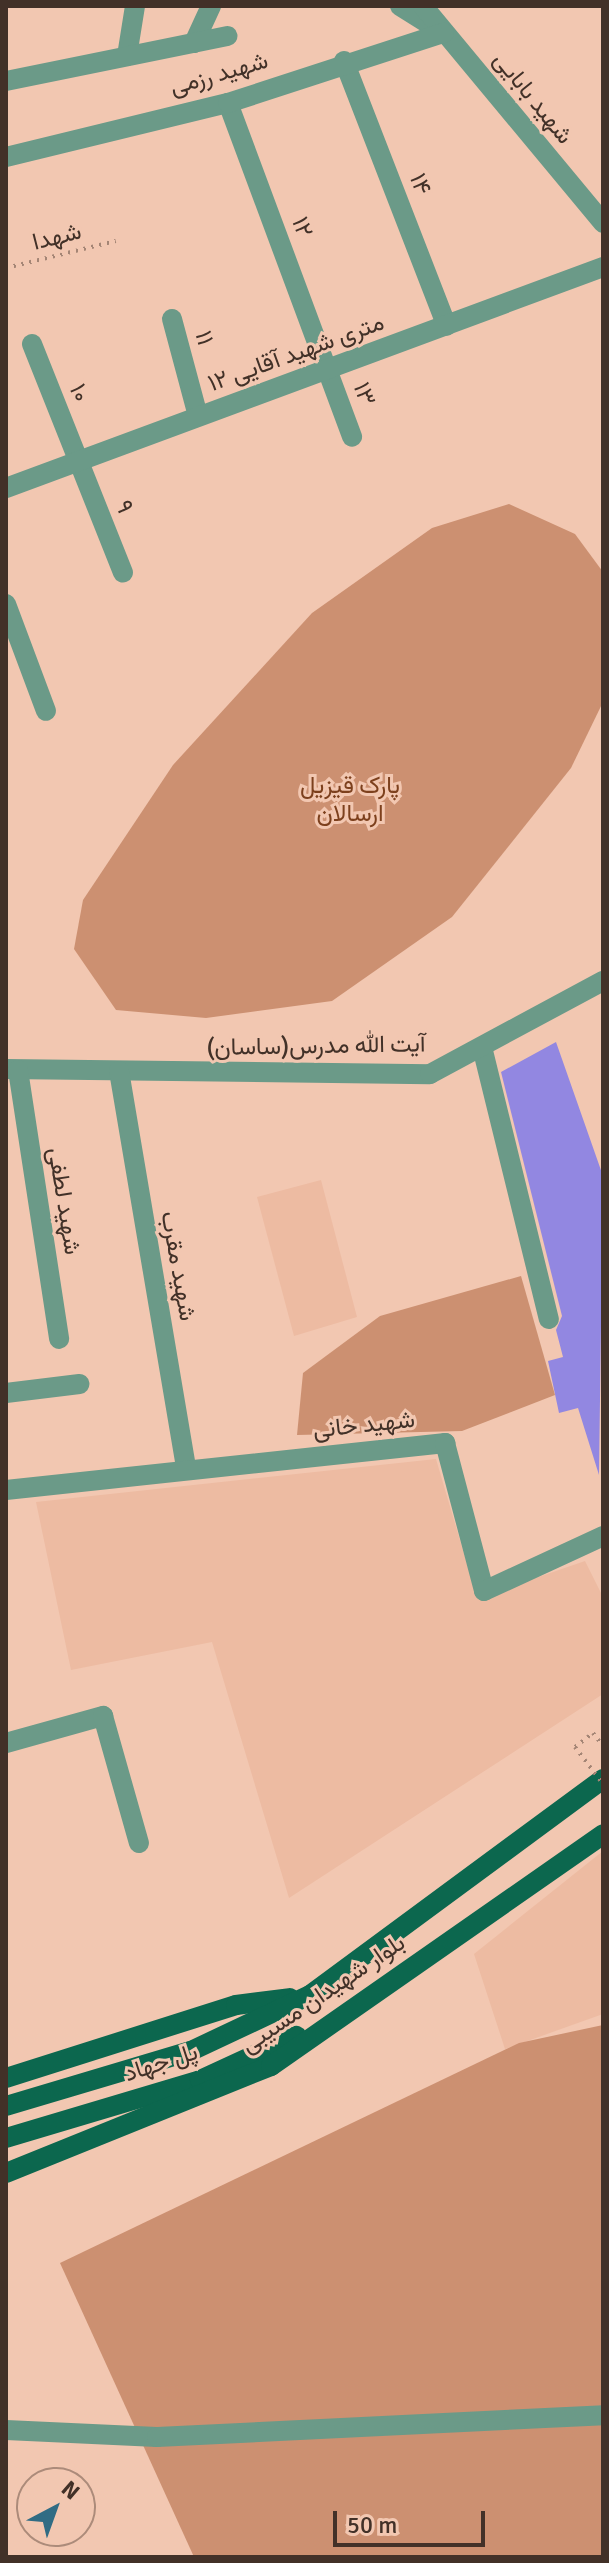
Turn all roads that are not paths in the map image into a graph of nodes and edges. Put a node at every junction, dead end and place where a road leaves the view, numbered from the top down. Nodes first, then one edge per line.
1 (135, 6) edge
2 (211, 6) edge
3 (400, 6) edge
4 (423, 6) edge
5 (444, 33) junction
6 (227, 36) dead end
7 (194, 43) junction
8 (127, 56) junction
9 (344, 61) junction
10 (6, 81) edge
11 (228, 103) junction
12 (6, 157) edge
13 (603, 223) edge
14 (603, 267) edge
15 (172, 319) dead end
16 (447, 326) junction
17 (32, 344) dead end
18 (327, 368) junction
19 (198, 416) junction
20 (352, 437) dead end
21 (78, 461) junction
22 (6, 488) edge
23 (123, 573) dead end
24 (6, 604) edge
25 (46, 711) dead end
26 (603, 981) edge
27 (483, 1051) junction
28 (12, 1070) edge
29 (119, 1071) junction
30 (549, 1319) dead end
31 (59, 1339) dead end
32 (79, 1384) dead end
33 (6, 1393) edge
34 (186, 1469) junction
35 (6, 1490) edge
36 (603, 1536) edge
37 (6, 1743) edge
38 (603, 1782) edge
39 (603, 1834) edge
40 (139, 1843) dead end
41 (310, 1995) junction
42 (326, 2023) junction
43 (6, 2078) edge
44 (6, 2106) edge
45 (6, 2138) edge
46 (12, 2170) edge
47 (603, 2415) edge
48 (6, 2430) edge

1 - 8 street
2 - 7 street
3 - 5 street
4 - 5 street, شهید بابایی
5 - 9 street, شهید رزمی
5 - 13 street, شهید بابایی
6 - 7 street
7 - 8 street
8 - 10 street
9 - 11 street, شهید رزمی
9 - 16 street, ۱۴
11 - 12 street, شهید رزمی
11 - 18 street, ۱۲
14 - 16 street, ۱۲ متری شهید آقایی
15 - 19 street, ۱۱
16 - 18 street, ۱۲ متری شهید آقایی
17 - 21 street, ۱۰
18 - 19 street, ۱۲ متری شهید آقایی
18 - 20 street, ۱۳
19 - 21 street, ۱۲ متری شهید آقایی
21 - 22 street, ۱۲ متری شهید آقایی
21 - 23 street, ۹
24 - 25 street
26 - 27 street, آیت الله مدرس(ساسان)
27 - 29 street, آیت الله مدرس(ساسان)
27 - 30 street
28 - 29 street, آیت الله مدرس(ساسان)
28 - 31 street, شهید لطفی
29 - 34 street, شهید مقرب
32 - 33 street
34 - 35 street, شهید خانی
34 - 36 street, شهید خانی
37 - 40 street
38 - 41 main road, بلوار شهیدان مسیبی
39 - 42 main road, بلوار شهیدان مسیبی
41 - 43 main road
41 - 44 main road, پل جهاد
42 - 45 main road, پل جهاد
42 - 46 main road, بلوار شهیدان مسیبی
47 - 48 street

